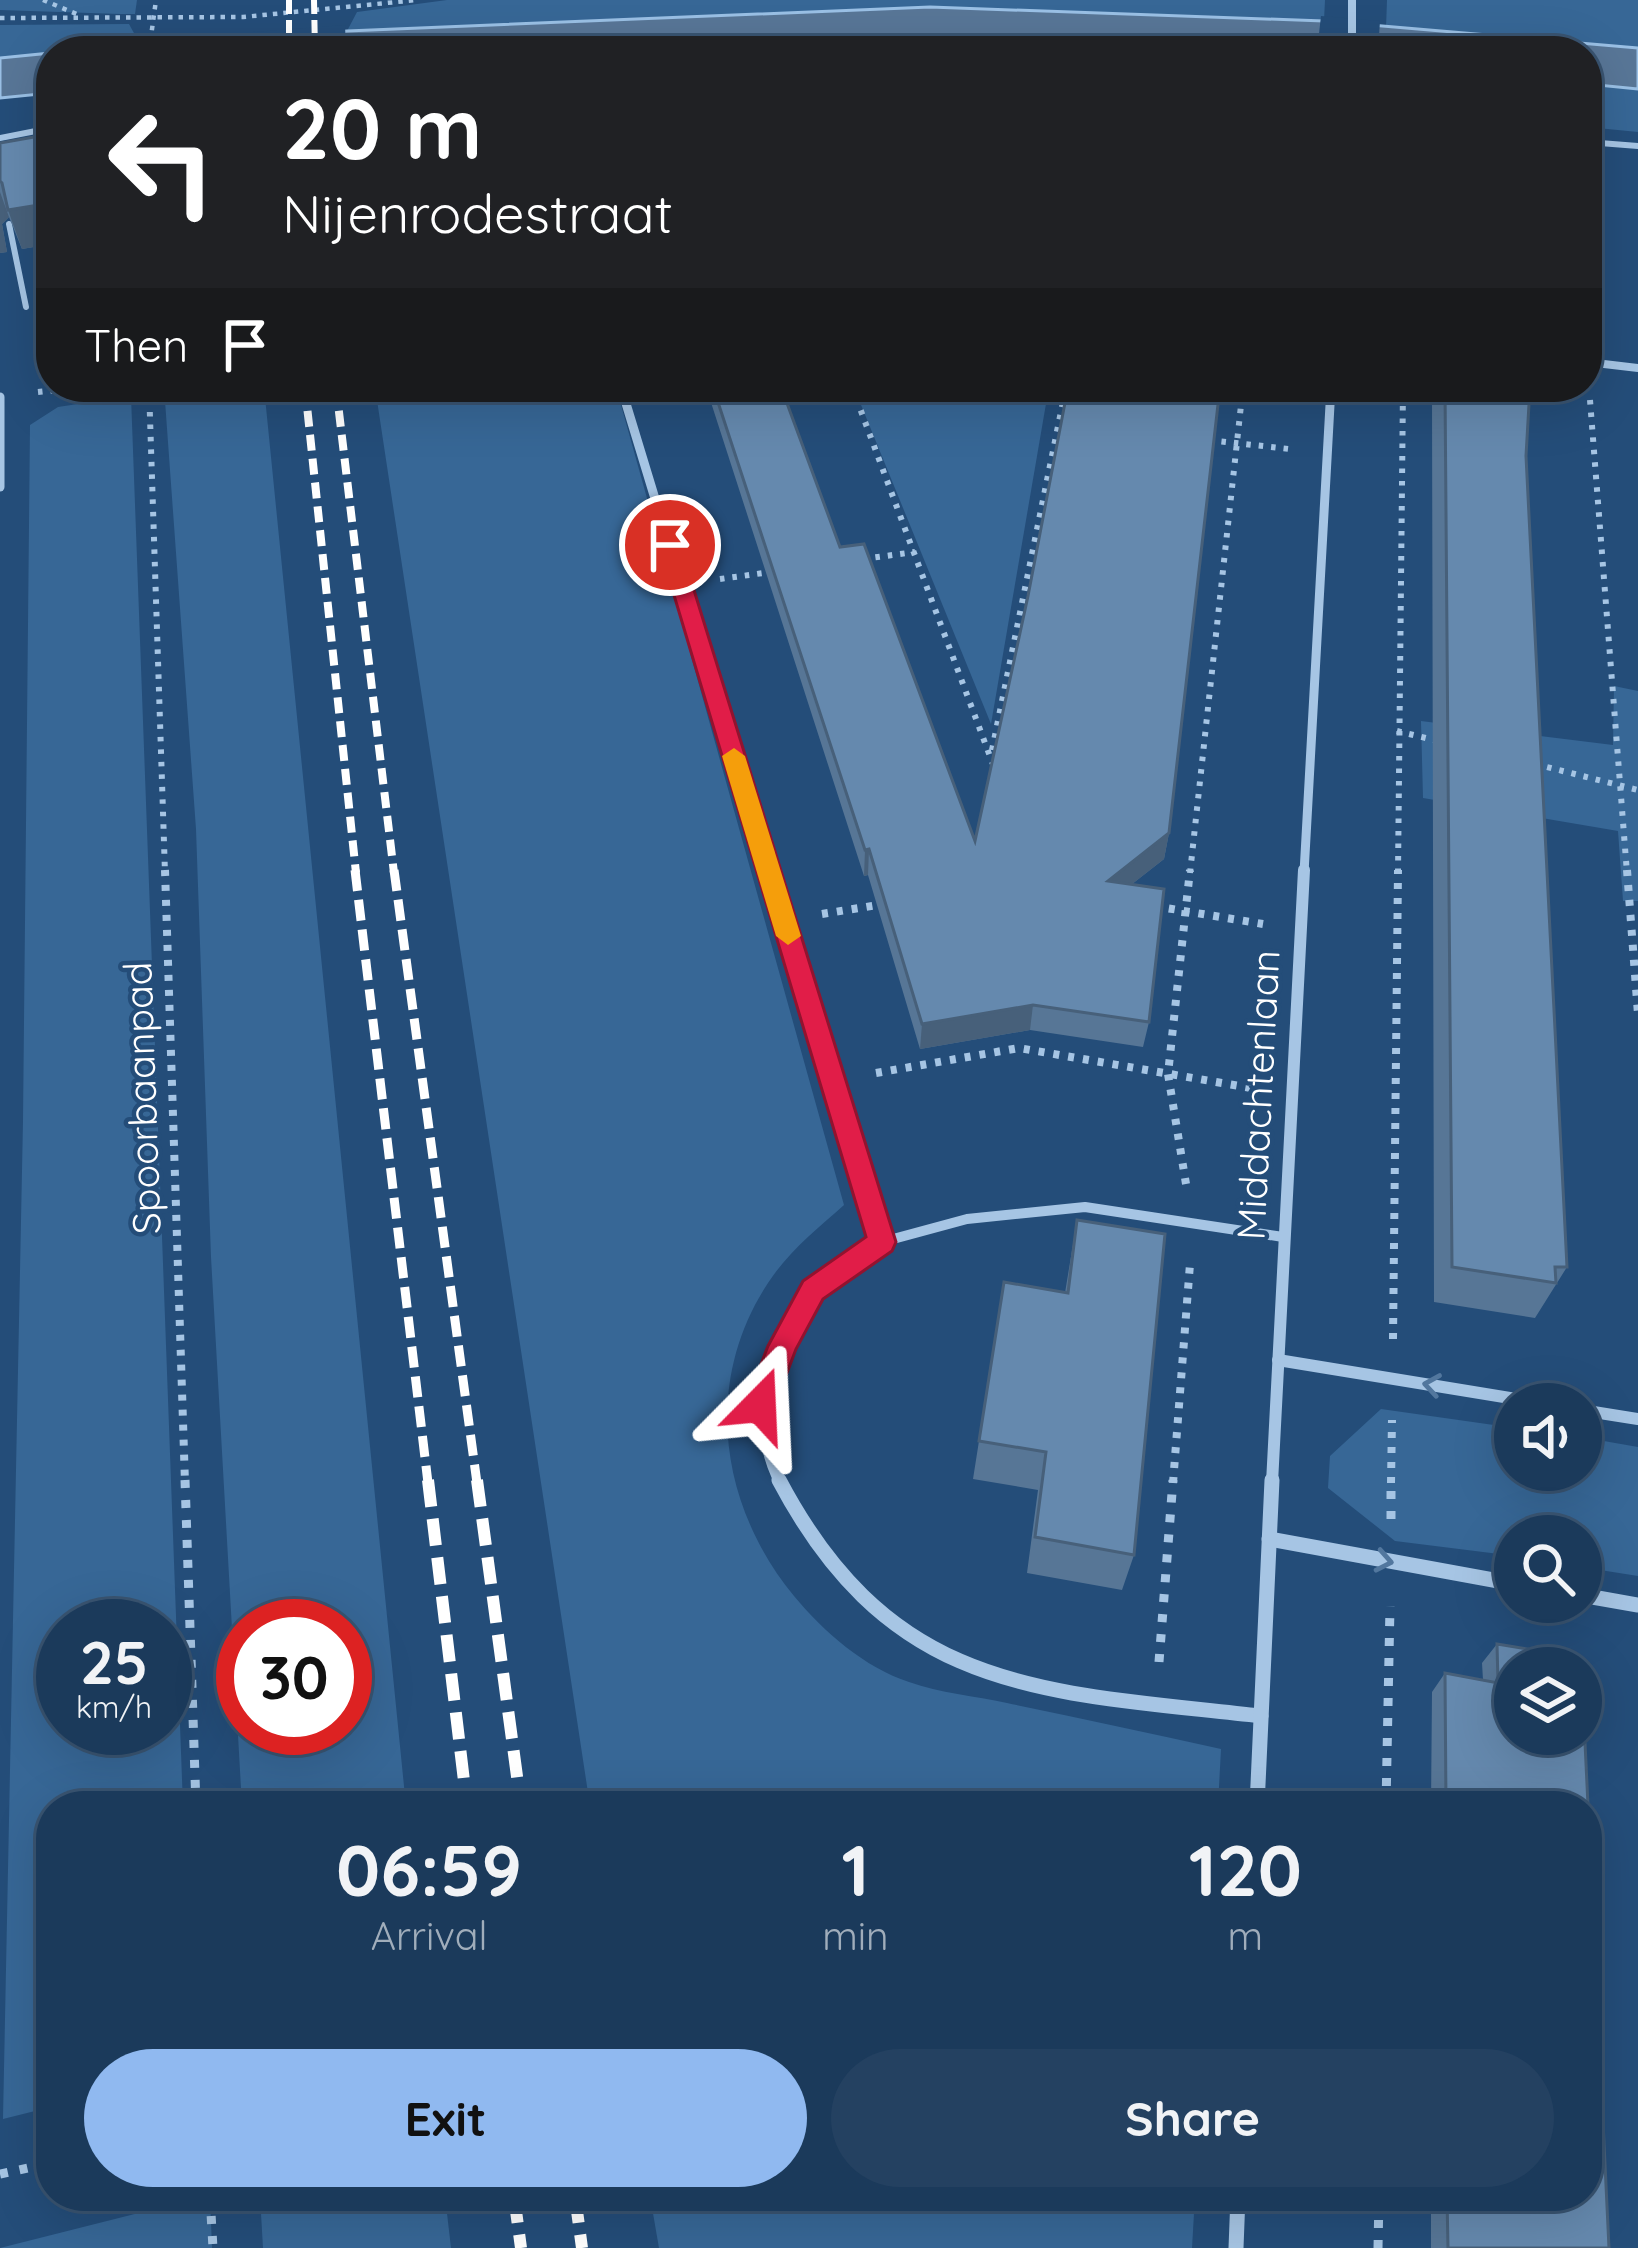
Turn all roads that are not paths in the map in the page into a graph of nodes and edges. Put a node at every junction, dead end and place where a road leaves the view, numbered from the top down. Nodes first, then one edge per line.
1 (1352, 0) edge
2 (1353, 36) edge
3 (36, 131) edge
4 (0, 138) edge
5 (1602, 143) edge
6 (1638, 146) edge
7 (9, 224) edge
8 (26, 308) dead end
9 (1602, 364) edge
10 (1638, 368) edge
11 (1, 397) edge
12 (626, 402) edge
13 (1330, 402) edge
14 (0, 487) edge
15 (1283, 1237) junction
16 (882, 1242) junction
17 (1278, 1360) junction
18 (1494, 1395) edge
19 (1602, 1413) edge
20 (1638, 1419) edge
21 (1269, 1539) junction
22 (1494, 1580) edge
23 (1602, 1599) edge
24 (1638, 1605) edge
25 (1261, 1716) junction
26 (1258, 1791) edge
27 (1237, 2211) edge
28 (1236, 2248) edge

1 - 2 street
3 - 4 lane
5 - 6 lane
7 - 8 lane
9 - 10 street
11 - 14 street
12 - 16 street
13 - 15 street, Middachtenlaan
15 - 16 street
15 - 17 street, Middachtenlaan
16 - 25 street
18 -> 17 street
17 - 21 street, Middachtenlaan
19 - 20 street
21 -> 22 street
21 - 25 street, Middachtenlaan
23 - 24 street
25 - 26 street, Middachtenlaan
27 - 28 street

